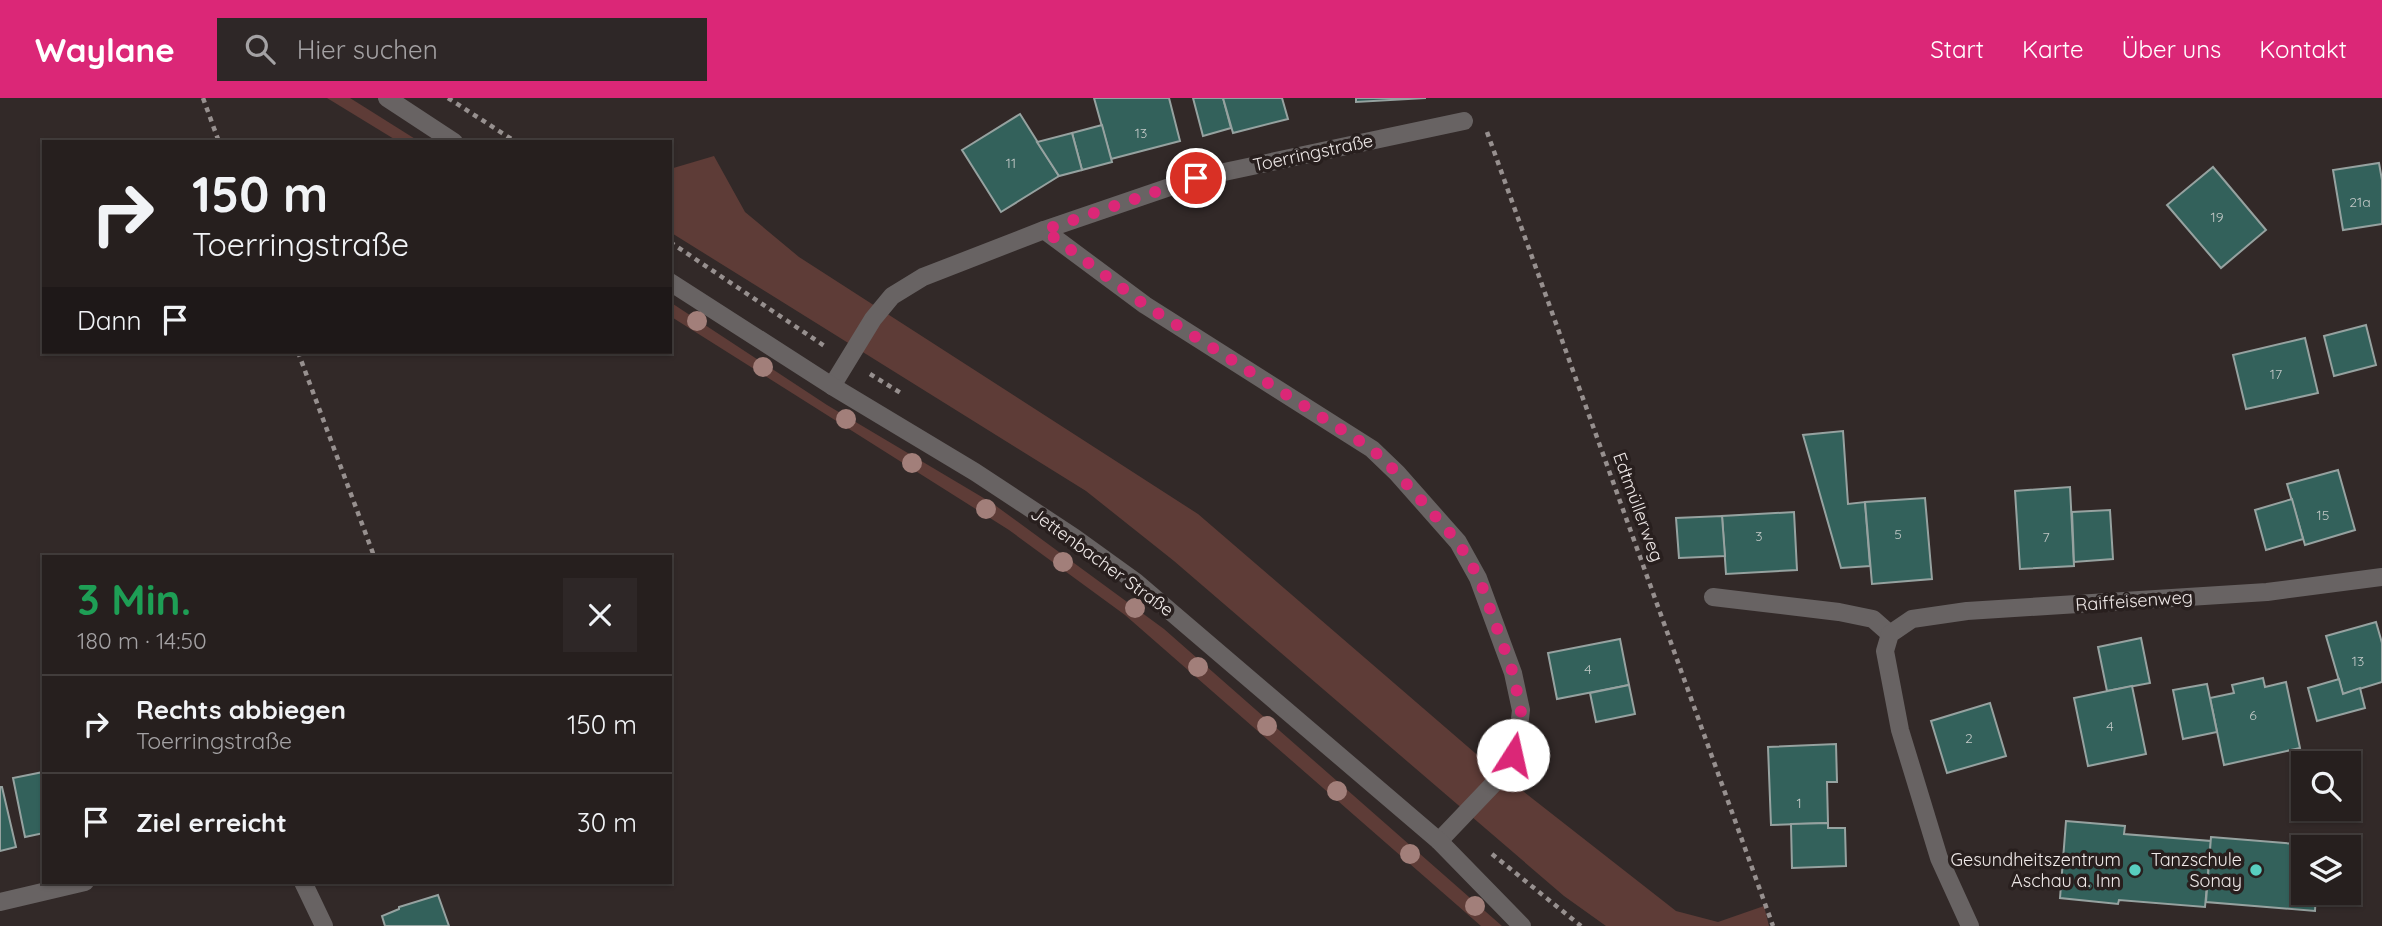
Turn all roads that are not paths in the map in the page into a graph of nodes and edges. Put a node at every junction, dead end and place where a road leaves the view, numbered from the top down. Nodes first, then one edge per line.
1 (387, 98) edge
2 (1464, 121) dead end
3 (451, 140) edge
4 (1044, 230) junction
5 (672, 283) edge
6 (831, 386) junction
7 (2382, 577) edge
8 (1713, 597) dead end
9 (1890, 634) junction
10 (1439, 841) junction
11 (76, 884) edge
12 (304, 884) edge
13 (0, 902) edge
14 (324, 926) edge
15 (1522, 926) edge
16 (1970, 926) edge

1 - 3 street
2 - 4 street, Toerringstraße
4 - 6 street, Toerringstraße
4 - 10 street
5 - 6 street, Jettenbacher Straße
6 - 10 street, Jettenbacher Straße
7 - 9 street, Raiffeisenweg
8 - 9 street
9 - 16 street
10 - 15 street, Jettenbacher Straße
11 - 13 street
12 - 14 street

